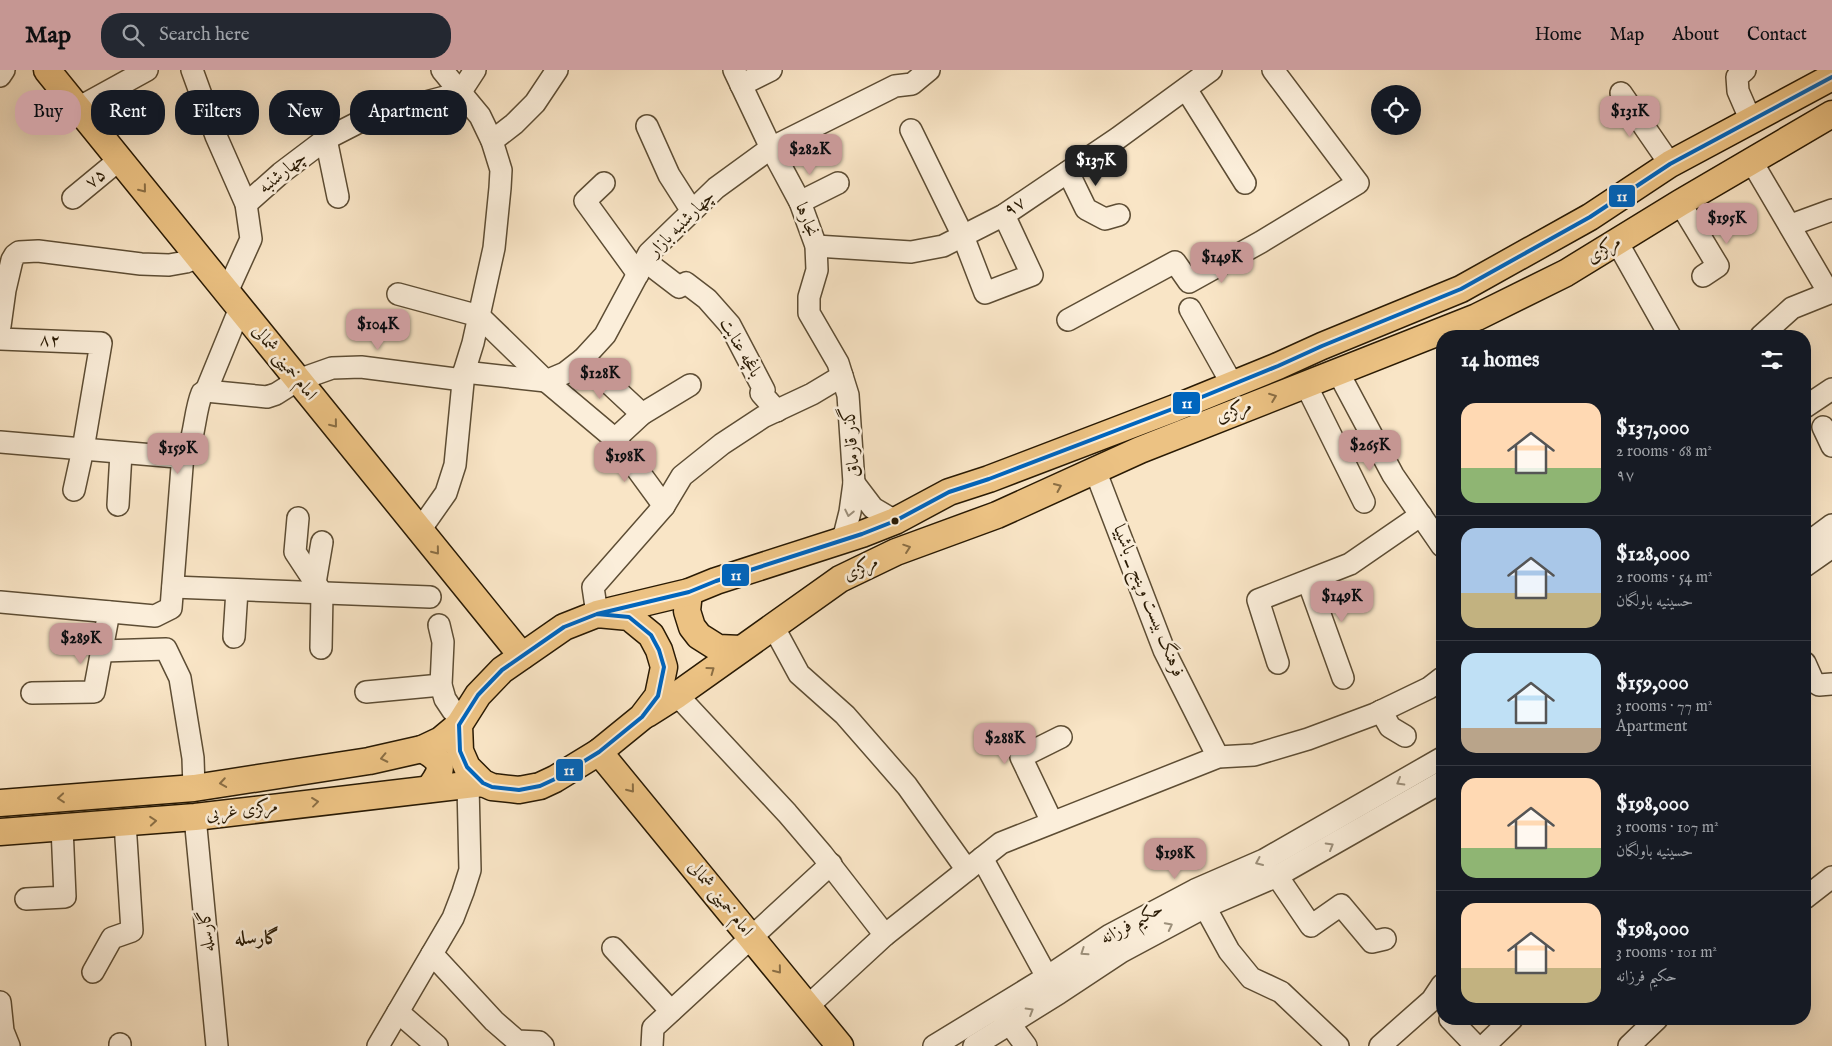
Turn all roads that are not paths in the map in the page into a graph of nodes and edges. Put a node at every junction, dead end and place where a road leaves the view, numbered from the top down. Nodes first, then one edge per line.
1 (4, 70) edge
2 (47, 70) edge
3 (147, 70) edge
4 (192, 70) edge
5 (442, 70) edge
6 (475, 70) edge
7 (557, 70) edge
8 (771, 70) edge
9 (929, 70) edge
10 (1212, 70) edge
11 (1273, 70) edge
12 (1744, 70) edge
13 (0, 76) edge
14 (1832, 77) edge
15 (738, 78) edge
16 (1186, 89) junction
17 (63, 90) edge
18 (458, 90) edge
19 (461, 90) edge
20 (1621, 92) dead end
21 (467, 100) edge
22 (81, 106) edge
23 (81, 112) edge
24 (1832, 114) edge
25 (1751, 121) junction
26 (350, 126) edge
27 (648, 126) dead end
28 (911, 130) dead end
29 (326, 138) junction
30 (492, 142) junction
31 (771, 148) junction
32 (119, 160) junction
33 (1752, 162) junction
34 (1670, 164) junction
35 (1068, 172) junction
36 (604, 183) dead end
37 (838, 183) dead end
38 (1246, 183) dead end
39 (73, 198) dead end
40 (338, 198) dead end
41 (800, 202) junction
42 (1680, 203) junction
43 (246, 204) junction
44 (1832, 210) edge
45 (692, 211) junction
46 (1004, 215) junction
47 (1119, 215) dead end
48 (1791, 225) junction
49 (963, 236) junction
50 (1617, 242) junction
51 (816, 246) junction
52 (198, 257) junction
53 (641, 267) junction
54 (1703, 276) dead end
55 (1831, 292) edge
56 (398, 294) dead end
57 (233, 300) junction
58 (1190, 309) dead end
59 (479, 316) junction
60 (1068, 320) dead end
61 (0, 326) edge
62 (1446, 330) edge
63 (1667, 330) edge
64 (1768, 330) edge
65 (1436, 334) edge
66 (0, 339) edge
67 (583, 359) junction
68 (1338, 372) junction
69 (464, 376) junction
70 (842, 376) junction
71 (298, 380) junction
72 (546, 381) junction
73 (1232, 384) junction
74 (690, 385) dead end
75 (1306, 385) junction
76 (1832, 389) edge
77 (206, 391) junction
78 (1811, 403) edge
79 (777, 411) junction
80 (642, 414) junction
81 (615, 439) junction
82 (0, 442) edge
83 (83, 449) junction
84 (121, 453) junction
85 (183, 454) junction
86 (1095, 470) junction
87 (989, 479) junction
88 (854, 483) junction
89 (74, 490) dead end
90 (1364, 502) dead end
91 (118, 505) dead end
92 (664, 506) junction
93 (997, 515) junction
94 (1421, 515) junction
95 (298, 518) dead end
96 (895, 521) junction
97 (1832, 525) edge
98 (420, 530) junction
99 (1436, 537) edge
100 (1811, 540) edge
101 (322, 542) dead end
102 (840, 542) junction
103 (1832, 548) edge
104 (1811, 562) edge
105 (1308, 580) junction
106 (173, 587) junction
107 (319, 588) junction
108 (237, 590) junction
109 (690, 592) junction
110 (430, 597) dead end
111 (0, 602) edge
112 (109, 612) junction
113 (597, 614) junction
114 (439, 625) dead end
115 (773, 626) junction
116 (234, 637) dead end
117 (321, 648) dead end
118 (741, 649) junction
119 (103, 651) junction
120 (522, 656) junction
121 (1278, 663) dead end
122 (1811, 676) edge
123 (1343, 678) dead end
124 (1436, 683) edge
125 (1832, 684) edge
126 (441, 685) junction
127 (366, 692) dead end
128 (32, 693) dead end
129 (677, 695) junction
130 (1381, 711) junction
131 (642, 718) junction
132 (462, 720) junction
133 (1405, 736) dead end
134 (1061, 737) dead end
135 (422, 749) junction
136 (599, 752) junction
137 (1218, 757) junction
138 (1436, 761) edge
139 (475, 784) junction
140 (1436, 785) edge
141 (194, 788) junction
142 (429, 789) junction
143 (0, 804) edge
144 (195, 817) junction
145 (1052, 822) junction
146 (125, 823) junction
147 (62, 827) junction
148 (0, 832) edge
149 (830, 864) junction
150 (975, 864) junction
151 (1277, 876) junction
152 (1832, 877) edge
153 (1811, 893) edge
154 (26, 899) dead end
155 (1205, 907) junction
156 (885, 935) junction
157 (752, 938) junction
158 (1385, 939) dead end
159 (613, 948) dead end
160 (432, 954) junction
161 (92, 972) dead end
162 (1047, 977) junction
163 (0, 1002) edge
164 (1436, 1002) edge
165 (808, 1006) junction
166 (671, 1011) junction
167 (398, 1012) junction
168 (1003, 1015) junction
169 (1456, 1025) edge
170 (1506, 1025) edge
171 (1651, 1025) edge
172 (1385, 1044) edge
173 (9, 1046) edge
174 (217, 1046) edge
175 (378, 1046) edge
176 (437, 1046) edge
177 (542, 1046) edge
178 (652, 1046) edge
179 (840, 1046) edge
180 (934, 1046) edge
181 (974, 1046) edge
182 (1026, 1046) edge
183 (1338, 1046) edge
184 (1476, 1046) edge
185 (1484, 1046) edge
186 (1629, 1046) edge

1 - 13 street
2 - 17 main road, امام خمینی شمالی
3 - 22 street
4 - 43 street
5 - 18 street
6 - 19 street
7 - 30 street
8 - 15 street
9 - 31 street, چهارشنبه بازار
10 - 16 street, ۹۷
11 - 60 street
12 - 25 street
14 - 25 main road, مرکزی
15 - 31 street, نجارها
16 - 35 street, ۹۷
16 - 38 street
20 - 34 street
21 - 30 street
23 - 32 main road, امام خمینی شمالی
24 - 33 main road, مرکزی
25 - 34 main road, مرکزی
26 - 29 street, چهارشنبه
27 - 45 street
28 - 49 street
29 - 40 street
29 - 43 street, چهارشنبه
30 - 59 street
31 - 41 street, نجارها
31 - 45 street, چهارشنبه بازار
32 - 39 street, ۷۵
32 -> 52 main road, امام خمینی شمالی
33 - 42 main road, مرکزی
33 - 48 street
34 - 73 main road, مرکزی
35 - 46 street, ۹۷
35 - 47 street
36 - 53 street
37 - 41 street
41 - 51 street, نجارها
42 - 50 main road, مرکزی
42 - 54 street
43 - 57 street
44 - 48 street
45 - 53 street, چهارشنبه بازار
46 - 49 street, ۹۷
46 - 49 street
48 - 55 street
49 - 51 street, ۹۷
50 - 62 main road, مرکزی
50 - 63 street
51 - 70 street, نجارها
52 - 57 main road, امام خمینی شمالی
52 - 61 street
53 - 67 street, چهارشنبه بازار
53 - 79 street, باغچه عنایت
55 - 64 street
56 - 59 street
57 - 71 main road, امام خمینی شمالی
57 - 77 street
58 - 73 street
59 - 69 street
59 - 72 street
65 - 68 main road, مرکزی
66 - 83 street, ۸۲
67 - 72 street, چهارشنبه بازار
67 - 80 street
68 - 75 main road, مرکزی
68 - 94 street
69 - 71 street
69 - 72 street
69 - 98 street
70 - 79 street
70 - 88 street, گذر قارماق
71 - 77 street
71 -> 98 main road, امام خمینی شمالی
72 - 81 street
73 - 87 main road, مرکزی
74 - 80 street
86 -> 75 main road, مرکزی
75 - 90 street
76 - 78 street
77 - 85 street
79 - 92 street
80 - 81 street
81 - 92 street
82 - 83 street
83 - 84 street
83 - 89 street
84 - 85 street
84 - 91 street
85 - 106 street
93 -> 86 main road, مرکزی
86 - 137 street, فرهنگ بیست وپنج _ باشییا
87 - 93 main road
87 - 96 main road, مرکزی
88 - 96 street, گذر قارماق
88 -> 102 street
92 - 113 street
115 -> 93 main road, مرکزی
94 - 99 street
94 - 105 street
95 - 107 street
96 - 102 main road, مرکزی
97 - 100 street
98 -> 120 main road, امام خمینی شمالی
101 - 107 street
102 - 109 main road, مرکزی
103 - 104 street
105 - 121 street
105 - 123 street
106 - 108 street
106 - 112 street
107 - 108 street
107 - 110 street
107 - 117 street
108 - 116 street
109 - 113 main road, مرکزی
109 - 118 main road
111 - 112 street
112 - 119 street
113 - 120 main road, مرکزی
113 - 131 main road
114 - 126 street
115 - 118 main road, مرکزی
115 - 150 street
129 -> 118 main road, مرکزی
119 - 128 street
119 - 141 street
120 - 132 main road, مرکزی
122 - 125 street
124 - 130 street
126 - 127 street
126 - 132 street
129 - 131 main road, مرکزی
129 - 149 street
130 - 133 street
130 - 137 street
131 - 136 main road
132 - 135 main road, مرکزی غربی
132 - 139 main road
134 - 145 street
135 -> 141 main road, مرکزی غربی
135 - 142 main road
136 - 139 main road
136 -> 157 main road, امام خمینی شمالی
137 - 145 street
138 -> 162 street, حکیم فرزانه
139 - 142 main road, مرکزی غربی
139 - 160 street
151 -> 140 street, حکیم فرزانه
141 -> 143 main road, مرکزی غربی
144 -> 142 main road, مرکزی غربی
146 -> 144 main road, مرکزی غربی
144 - 174 street, گارسله
145 - 150 street
146 - 147 main road, مرکزی غربی
146 - 161 street
147 - 148 main road, مرکزی غربی
147 - 154 street
149 - 156 street
149 - 157 street
150 - 156 street
150 - 162 street
151 - 155 street, حکیم فرزانه
151 - 158 street
152 - 153 street
168 -> 155 street, حکیم فرزانه
155 - 183 street
156 - 165 street
157 -> 165 main road, امام خمینی شمالی
157 - 166 street
159 - 166 street
160 - 167 street
160 - 177 street
162 - 168 street, حکیم فرزانه
163 - 173 street
164 - 172 street
165 - 179 main road, امام خمینی شمالی
166 - 178 street
167 - 175 street
167 - 176 street
168 - 180 street, حکیم فرزانه
168 - 181 street, حکیم فرزانه
168 - 182 street
169 - 184 street
170 - 185 street
171 - 186 street

